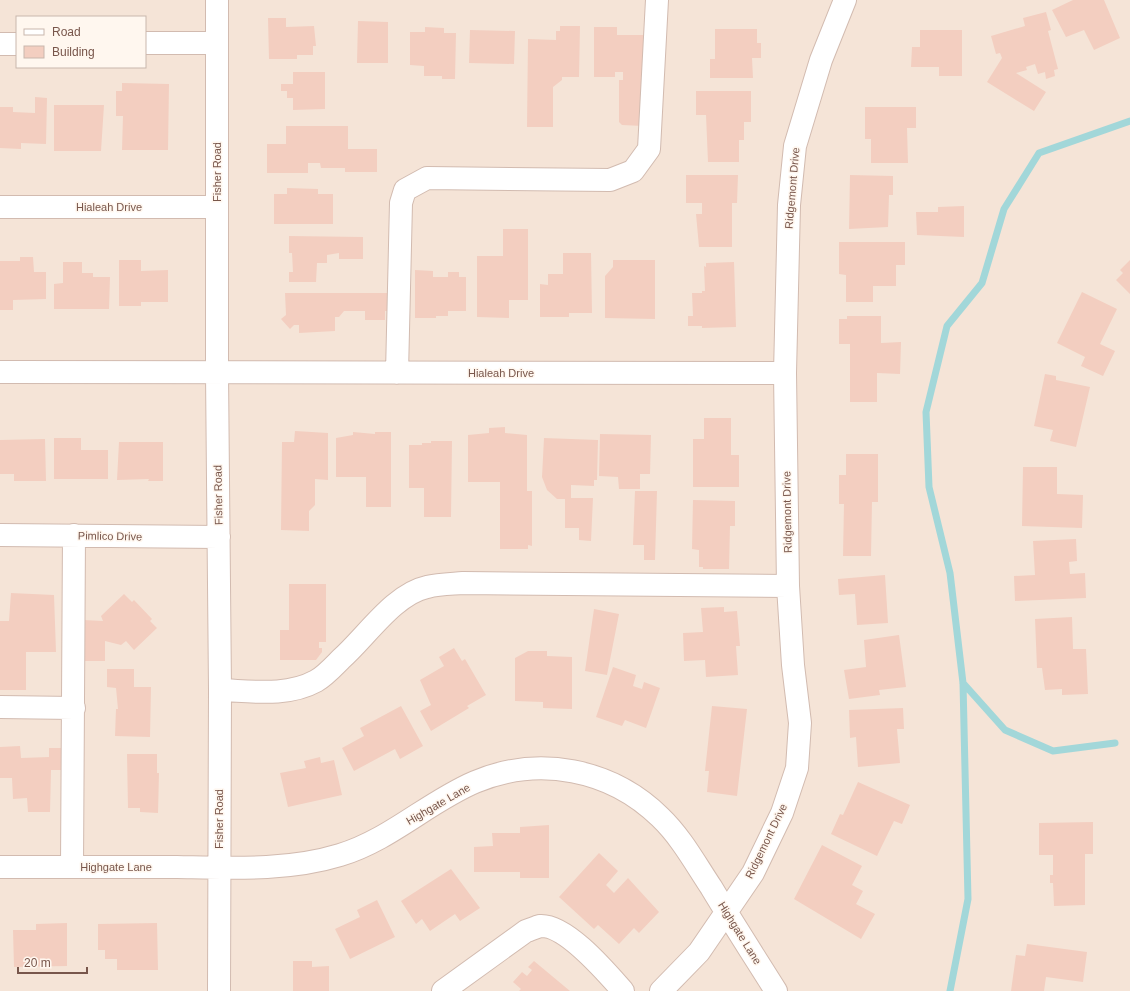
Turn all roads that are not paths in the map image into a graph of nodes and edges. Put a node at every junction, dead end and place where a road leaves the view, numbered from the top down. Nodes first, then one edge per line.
1 (217, 0) edge
2 (657, 0) edge
3 (845, 0) edge
4 (146, 43) edge
5 (217, 43) junction
6 (0, 44) edge
7 (16, 44) edge
8 (0, 207) edge
9 (218, 207) junction
10 (0, 372) edge
11 (217, 373) junction
12 (397, 373) junction
13 (785, 373) junction
14 (0, 535) edge
15 (74, 535) junction
16 (219, 537) junction
17 (788, 586) junction
18 (220, 690) junction
19 (0, 707) edge
20 (74, 708) junction
21 (72, 866) junction
22 (0, 867) edge
23 (219, 868) junction
24 (727, 913) junction
25 (219, 991) edge
26 (443, 991) edge
27 (623, 991) edge
28 (661, 991) edge
29 (776, 991) edge

1 - 5 street, Fisher Road
2 - 12 street
3 - 13 street, Ridgemont Drive
4 - 5 street
5 - 9 street, Fisher Road
6 - 7 street
8 - 9 street, Hialeah Drive
9 - 11 street, Fisher Road
10 - 11 street, Hialeah Drive
11 - 12 street, Hialeah Drive
11 - 16 street, Fisher Road
12 - 13 street, Hialeah Drive
13 - 17 street, Ridgemont Drive
14 - 15 street, Pimlico Drive
15 - 16 street, Pimlico Drive
15 - 20 street
16 - 18 street, Fisher Road
17 - 18 street
17 - 24 street, Ridgemont Drive
18 - 23 street, Fisher Road
19 - 20 street
20 - 21 street
21 - 22 street, Highgate Lane
21 - 23 street, Highgate Lane
23 - 24 street, Highgate Lane
23 - 25 street, Fisher Road
24 - 28 street, Ridgemont Drive
24 - 29 street, Highgate Lane
26 - 27 street

